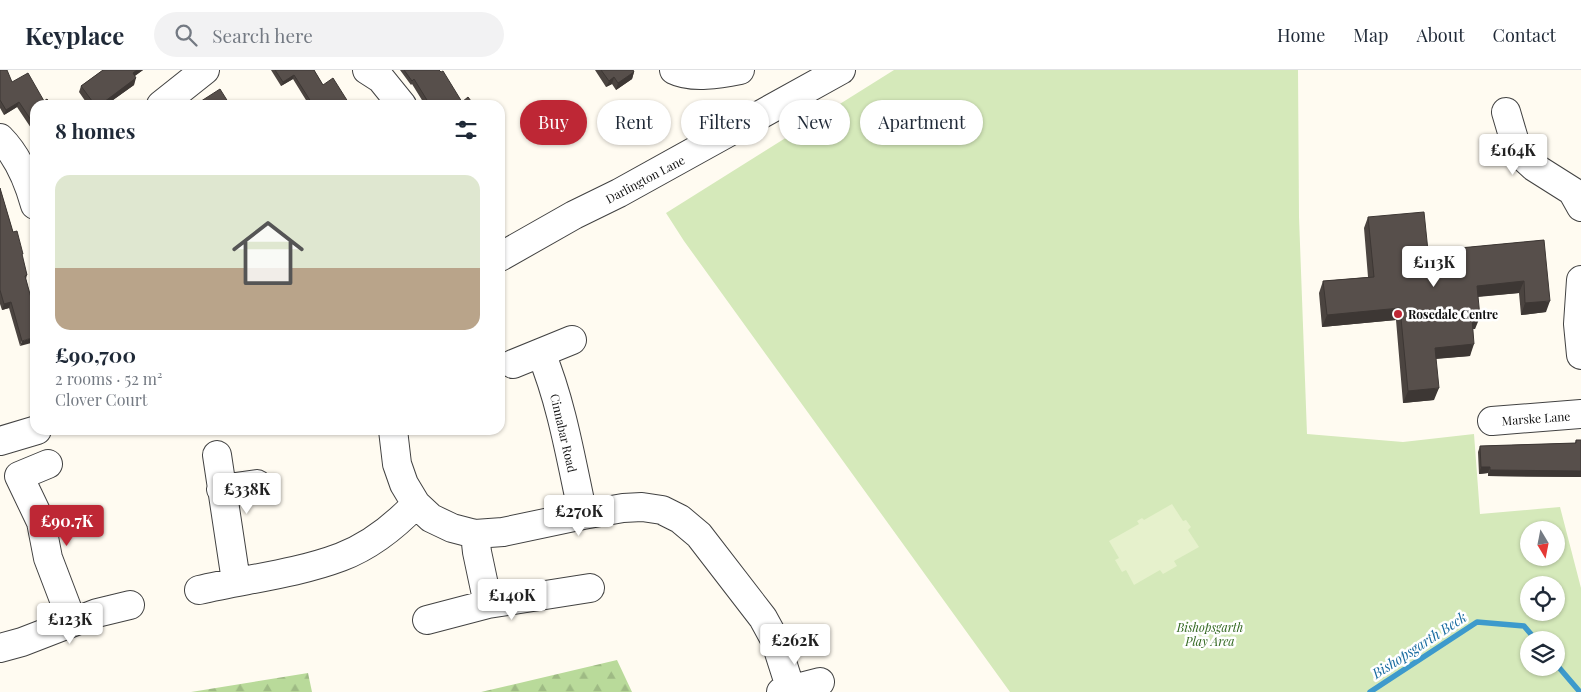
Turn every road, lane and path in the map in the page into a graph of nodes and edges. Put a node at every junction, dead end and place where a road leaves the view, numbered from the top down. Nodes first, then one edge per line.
1 (205, 70) edge
2 (367, 70) edge
3 (674, 70) edge
4 (740, 70) edge
5 (841, 70) edge
6 (167, 100) edge
7 (398, 100) edge
8 (1506, 112) dead end
9 (0, 138) edge
10 (30, 183) edge
11 (1578, 195) edge
12 (505, 254) edge
13 (1581, 280) edge
14 (572, 340) dead end
15 (541, 353) junction
16 (1581, 355) edge
17 (513, 364) dead end
18 (1581, 414) edge
19 (1492, 420) dead end
20 (30, 432) edge
21 (394, 435) edge
22 (0, 440) edge
23 (216, 455) dead end
24 (48, 464) dead end
25 (10, 477) edge
26 (258, 484) dead end
27 (221, 489) junction
28 (416, 504) junction
29 (583, 515) junction
30 (475, 534) junction
31 (236, 582) junction
32 (590, 588) dead end
33 (199, 590) dead end
34 (488, 604) junction
35 (130, 605) dead end
36 (427, 620) dead end
37 (72, 622) junction
38 (0, 648) edge
39 (820, 682) dead end
40 (786, 691) edge

1 - 6 street
2 - 7 street
3 - 4 street
5 - 12 street, Darlington Lane
8 - 11 street
9 - 10 street
13 - 16 street
14 - 15 street
15 - 17 street
15 - 29 street, Cinnabar Road
18 - 19 street, Marske Lane
20 - 22 street
21 - 28 street
23 - 27 street
24 - 25 street
25 - 37 street
26 - 27 street
27 - 31 street
28 - 30 street
28 - 31 street
29 - 30 street
29 - 40 street
30 - 34 street
31 - 33 street
32 - 34 street
34 - 36 street
35 - 37 street
37 - 38 street
39 - 40 street

